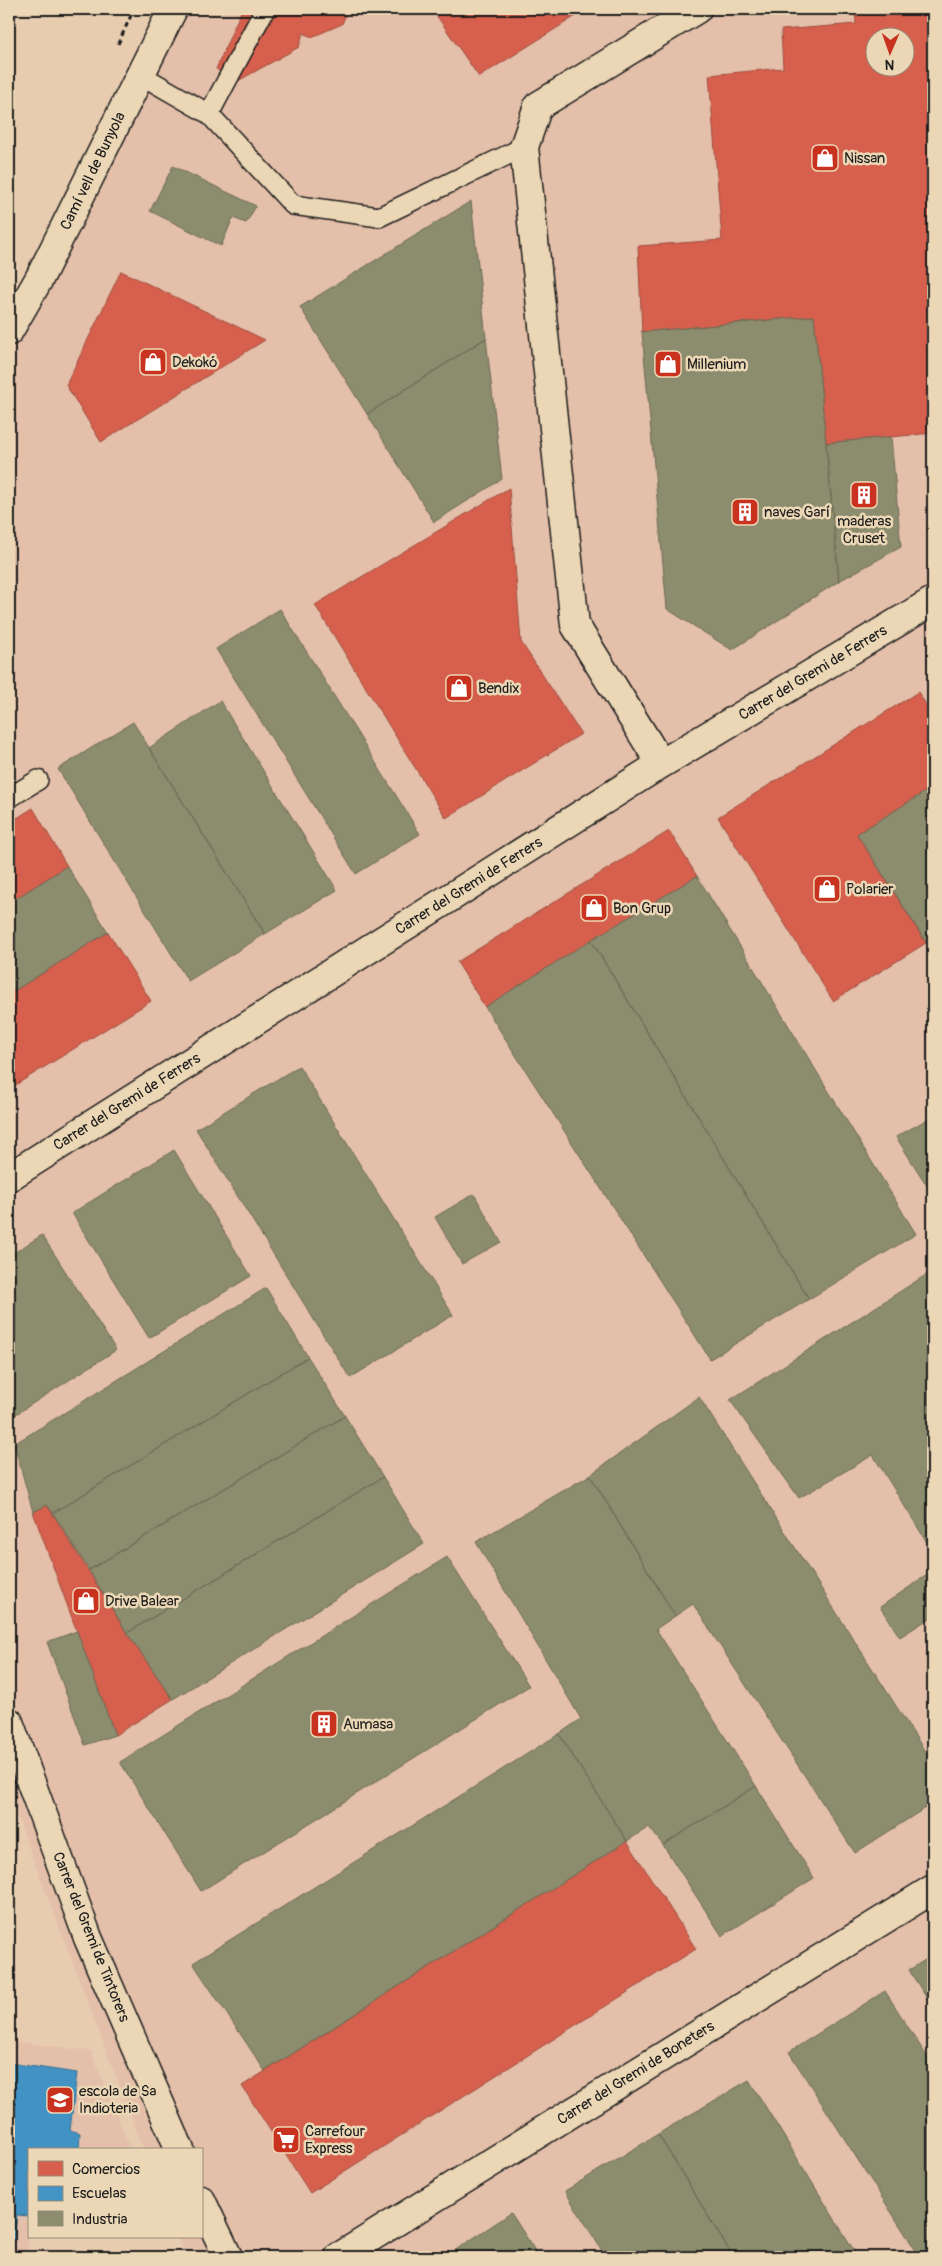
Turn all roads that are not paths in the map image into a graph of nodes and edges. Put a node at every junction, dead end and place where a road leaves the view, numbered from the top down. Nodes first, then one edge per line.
1 (174, 9) edge
2 (265, 9) edge
3 (696, 9) edge
4 (140, 75) junction
5 (209, 114) junction
6 (524, 147) junction
7 (9, 331) edge
8 (933, 600) edge
9 (661, 764) junction
10 (38, 780) dead end
11 (9, 798) edge
12 (9, 1177) edge
13 (9, 1722) edge
14 (933, 1889) edge
15 (179, 2148) edge
16 (202, 2202) edge
17 (228, 2257) edge
18 (339, 2257) edge

1 - 4 street, Camí vell de Bunyola
2 - 5 lane
3 - 6 street
4 - 5 lane
4 - 7 street, Camí vell de Bunyola
5 - 6 lane
6 - 9 street
8 - 9 street, Carrer del Gremi de Ferrers
9 - 12 street, Carrer del Gremi de Ferrers
10 - 11 lane
13 - 15 street, Carrer del Gremi de Tintorers
14 - 18 street, Carrer del Gremi de Boneters
16 - 17 street

